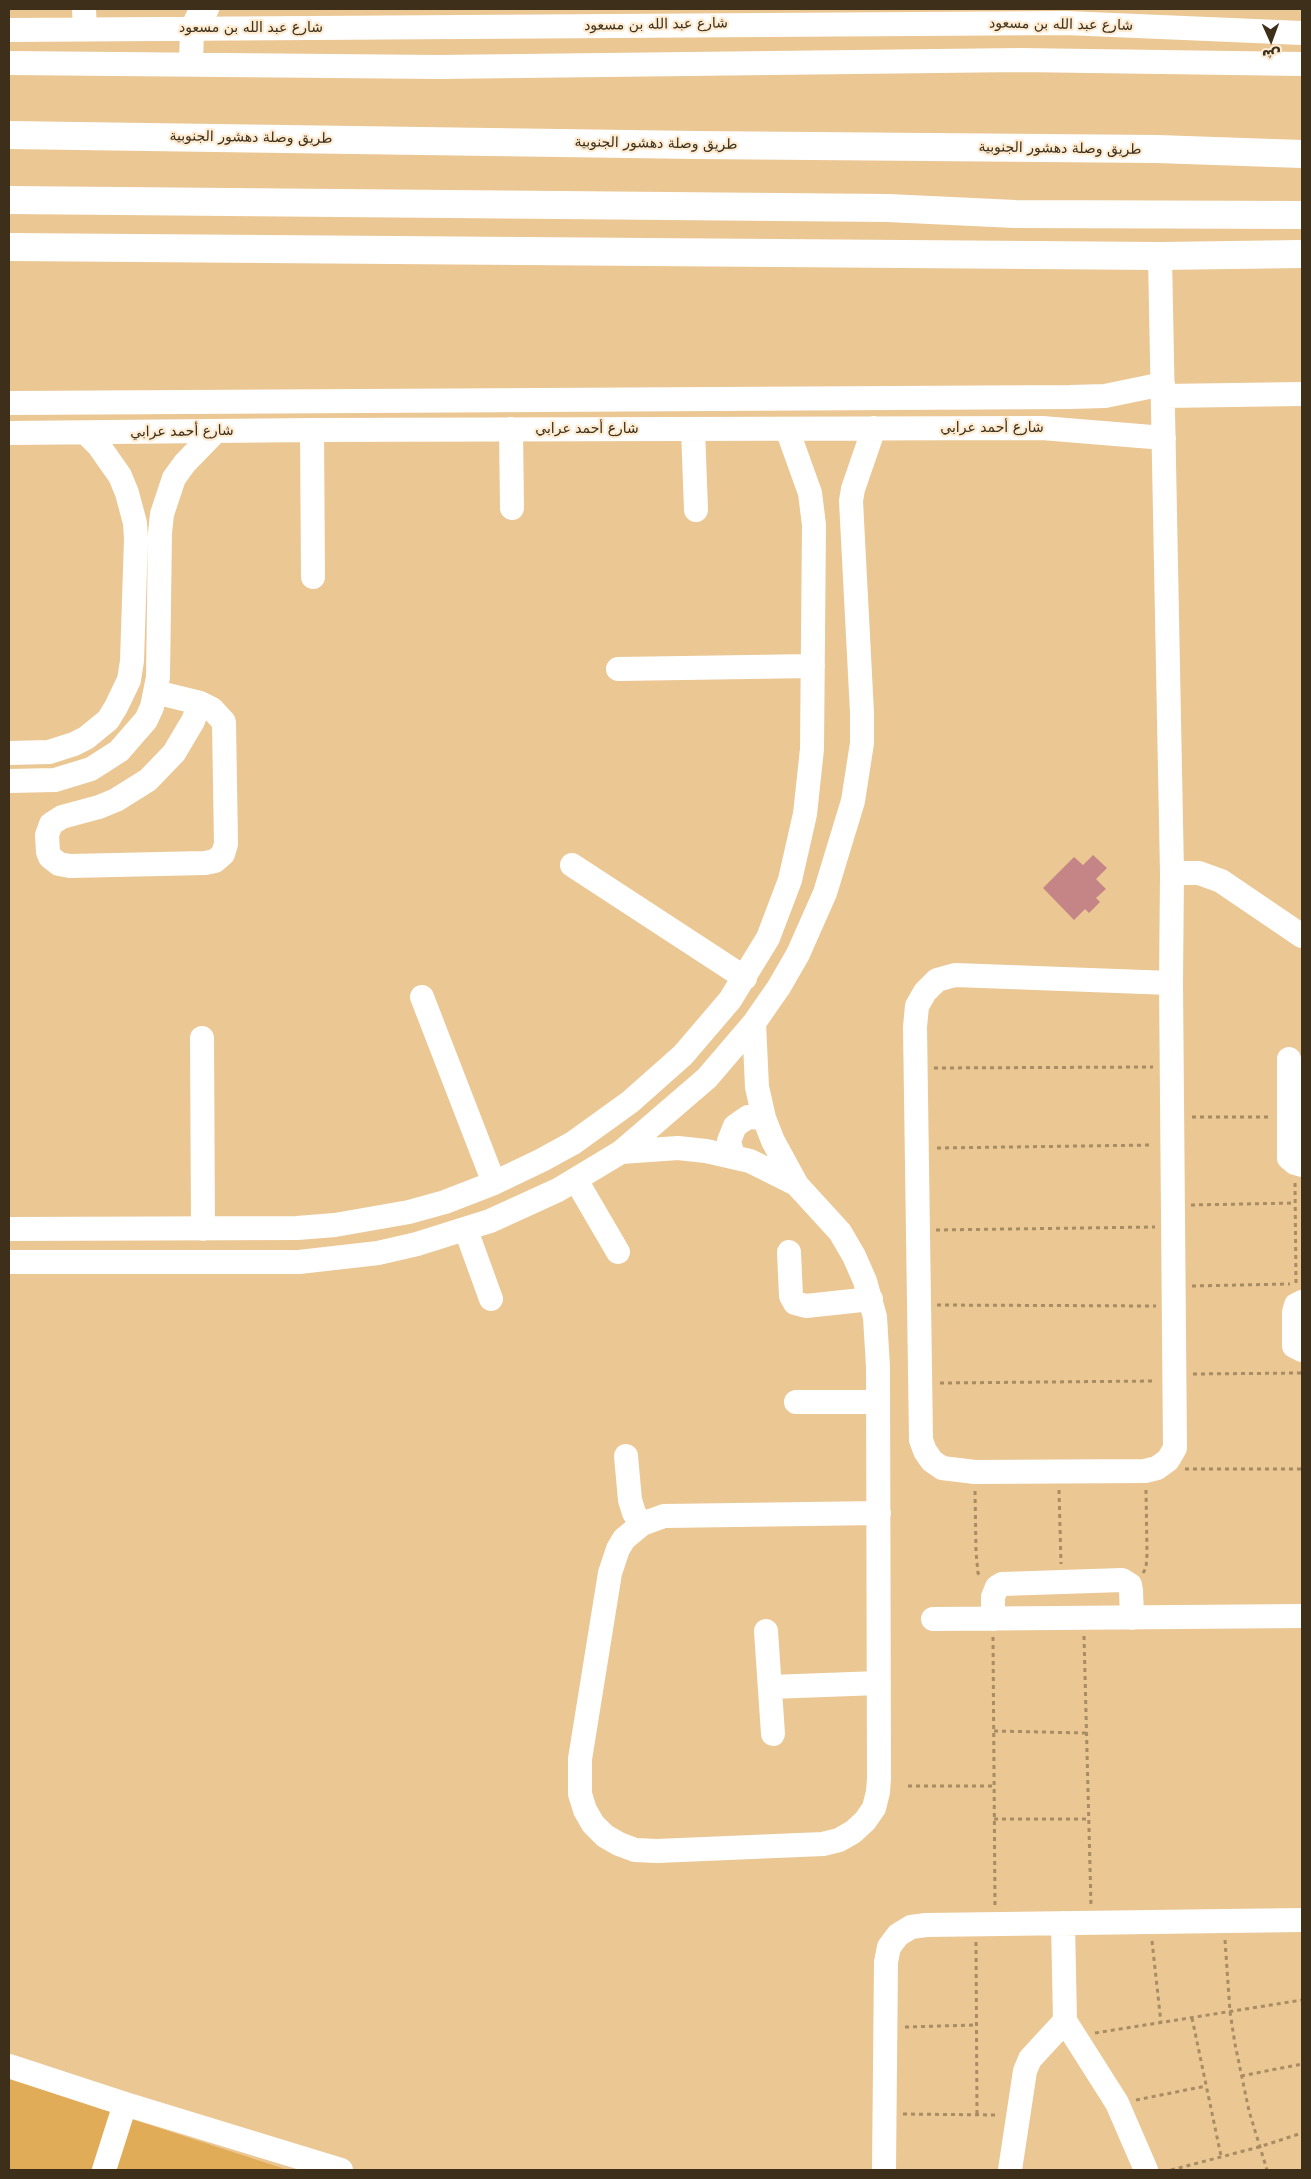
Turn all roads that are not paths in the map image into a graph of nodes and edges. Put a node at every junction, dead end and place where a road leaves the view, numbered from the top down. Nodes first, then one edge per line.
1 (207, 9) edge
2 (874, 16) edge
3 (1066, 16) edge
4 (658, 17) edge
5 (49, 19) edge
6 (84, 19) edge
7 (438, 27) junction
8 (192, 28) junction
9 (9, 30) edge
10 (1302, 33) edge
11 (9, 63) edge
12 (191, 64) junction
13 (1302, 64) edge
14 (438, 66) junction
15 (9, 135) edge
16 (1302, 154) edge
17 (9, 200) edge
18 (1302, 215) edge
19 (9, 247) edge
20 (1302, 254) edge
21 (1160, 256) junction
22 (1163, 390) junction
23 (1302, 394) edge
24 (636, 401) junction
25 (9, 403) edge
26 (787, 428) junction
27 (874, 428) junction
28 (511, 429) junction
29 (636, 429) junction
30 (693, 429) junction
31 (312, 430) junction
32 (216, 431) junction
33 (9, 433) edge
34 (86, 433) junction
35 (1164, 438) junction
36 (512, 508) dead end
37 (696, 510) dead end
38 (313, 577) dead end
39 (813, 666) junction
40 (618, 669) dead end
41 (155, 692) junction
42 (200, 704) junction
43 (9, 753) edge
44 (91, 769) junction
45 (9, 781) edge
46 (106, 804) junction
47 (572, 865) dead end
48 (1172, 873) junction
49 (1302, 936) edge
50 (745, 978) junction
51 (1171, 983) junction
52 (422, 997) dead end
53 (754, 1023) junction
54 (202, 1038) dead end
55 (1289, 1059) dead end
56 (1294, 1108) edge
57 (764, 1118) junction
58 (621, 1152) junction
59 (733, 1156) junction
60 (1299, 1164) edge
61 (576, 1180) junction
62 (494, 1183) junction
63 (797, 1184) junction
64 (9, 1229) edge
65 (159, 1229) junction
66 (203, 1230) junction
67 (466, 1230) junction
68 (618, 1252) dead end
69 (789, 1252) dead end
70 (9, 1262) edge
71 (157, 1262) junction
72 (1298, 1297) edge
73 (491, 1299) dead end
74 (870, 1299) junction
75 (1302, 1350) edge
76 (796, 1402) dead end
77 (878, 1402) junction
78 (626, 1456) dead end
79 (878, 1513) junction
80 (642, 1524) junction
81 (1302, 1616) edge
82 (1132, 1618) junction
83 (933, 1619) dead end
84 (993, 1619) junction
85 (766, 1631) dead end
86 (879, 1682) junction
87 (770, 1687) junction
88 (773, 1734) dead end
89 (1302, 1920) edge
90 (1063, 1923) junction
91 (1070, 2029) junction
92 (9, 2066) edge
93 (125, 2104) junction
94 (104, 2170) edge
95 (341, 2170) edge
96 (884, 2170) edge
97 (1010, 2170) edge
98 (1146, 2170) edge

1 - 8 street
2 - 3 street, شارع عبد الله بن مسعود
2 - 4 street, شارع عبد الله بن مسعود
3 - 10 street, شارع عبد الله بن مسعود
4 - 7 street, شارع عبد الله بن مسعود
5 - 6 street, شارع عبد الله بن مسعود
5 - 9 street, شارع عبد الله بن مسعود
6 - 8 street, شارع عبد الله بن مسعود
7 - 8 street, شارع عبد الله بن مسعود
7 - 14 street
8 - 12 street
11 - 12 street
12 - 14 street
13 - 14 street
15 - 16 highway, طريق وصلة دهشور الجنوبية
17 - 18 highway
19 - 21 highway
20 - 21 highway
21 - 22 street
22 - 23 street
22 - 24 street
22 - 35 street
24 - 25 street
24 - 29 street
26 - 27 street, شارع أحمد عرابي
26 - 30 street, شارع أحمد عرابي
26 - 39 street
27 - 35 street, شارع أحمد عرابي
27 - 53 street
28 - 29 street, شارع أحمد عرابي
28 - 31 street, شارع أحمد عرابي
28 - 36 street
29 - 30 street, شارع أحمد عرابي
30 - 37 street
31 - 32 street, شارع أحمد عرابي
31 - 38 street
32 - 34 street, شارع أحمد عرابي
32 - 41 street
33 - 34 street, شارع أحمد عرابي
34 - 43 street
35 - 48 street
39 - 40 street
39 - 50 street
41 - 42 street
41 - 44 street
42 - 46 street
42 - 46 street
44 - 45 street
44 - 46 street
47 - 50 street
48 - 49 street
48 - 51 street
50 - 62 street
51 - 51 street
52 - 62 street
53 - 57 street
53 - 58 street
54 - 66 street
55 - 56 street
56 - 60 street
57 - 59 street
57 - 63 street
58 - 59 street
58 - 61 street
59 - 63 street
61 - 67 street
61 - 68 street
62 - 66 street
63 - 74 street
64 - 65 street
65 - 66 street
65 - 71 street
67 - 71 street
67 - 73 street
69 - 74 street
70 - 71 street
72 - 75 street
74 - 77 street
76 - 77 street
77 - 79 street
78 - 80 street
79 - 80 street
79 - 86 street
80 - 86 street
81 - 82 street
82 - 84 street
82 - 84 street
83 - 84 street
85 - 87 street
86 - 87 street
87 - 88 street
89 - 90 street
90 - 91 street
90 - 96 street
91 - 97 street
91 - 98 street
92 - 93 street
93 - 94 street
93 - 95 street

